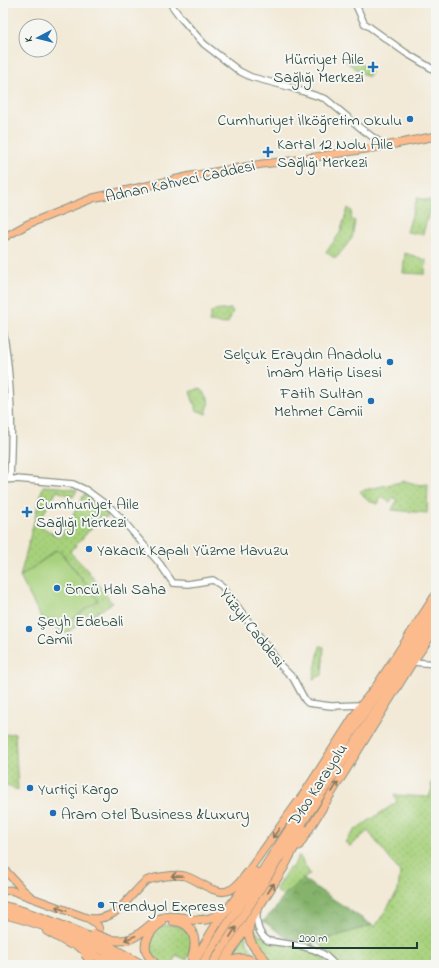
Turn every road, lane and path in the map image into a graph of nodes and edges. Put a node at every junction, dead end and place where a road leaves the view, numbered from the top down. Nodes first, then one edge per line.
1 (170, 3) edge
2 (355, 3) edge
3 (436, 71) edge
4 (436, 136) edge
5 (385, 146) junction
6 (3, 238) edge
7 (3, 330) edge
8 (10, 479) junction
9 (3, 480) edge
10 (436, 594) edge
11 (436, 606) edge
12 (436, 618) edge
13 (436, 629) edge
14 (415, 659) junction
15 (436, 664) edge
16 (394, 683) junction
17 (376, 685) junction
18 (361, 705) junction
19 (348, 736) junction
20 (321, 795) junction
21 (288, 830) junction
22 (284, 867) junction
23 (3, 868) edge
24 (246, 884) junction
25 (3, 891) edge
26 (35, 899) junction
27 (3, 906) edge
28 (258, 908) junction
29 (3, 915) edge
30 (87, 918) junction
31 (250, 919) junction
32 (105, 949) junction
33 (89, 951) edge
34 (112, 965) edge
35 (128, 965) edge
36 (143, 965) edge
37 (156, 965) edge
38 (191, 965) edge
39 (202, 965) edge
40 (212, 965) edge
41 (222, 965) edge
42 (226, 965) edge
43 (261, 965) edge
44 (269, 965) edge
45 (335, 965) edge

1 - 5 street
2 - 3 street
4 - 5 main road, Adnan Kahveci Caddesi
5 - 6 main road, Adnan Kahveci Caddesi
7 - 8 street
8 - 9 street, Yüzyıl Caddesi
8 - 18 street, Yüzyıl Caddesi
10 - 17 main road
11 - 19 highway, D100 Karayolu
12 - 16 highway, D100 Karayolu
13 - 14 main road
14 - 15 street
14 - 16 highway
22 -> 14 main road
16 - 20 highway, D100 Karayolu
17 - 18 main road
17 - 19 highway
18 -> 30 main road
19 - 21 highway, D100 Karayolu
20 - 22 highway
40 -> 20 highway, D100 Karayolu
21 - 24 highway
21 - 39 highway, D100 Karayolu
28 -> 22 highway
23 - 26 main road
24 -> 32 highway
24 - 38 highway
25 - 26 main road
30 -> 26 main road
27 - 33 highway
28 - 31 highway
28 - 45 street
29 - 33 highway
29 - 33 highway
30 - 33 main road
31 - 41 highway
31 - 44 highway
32 - 33 highway, bridge
32 - 33 highway, bridge
32 - 34 highway
32 - 35 highway
32 - 36 highway
37 - 38 highway
42 - 43 highway

